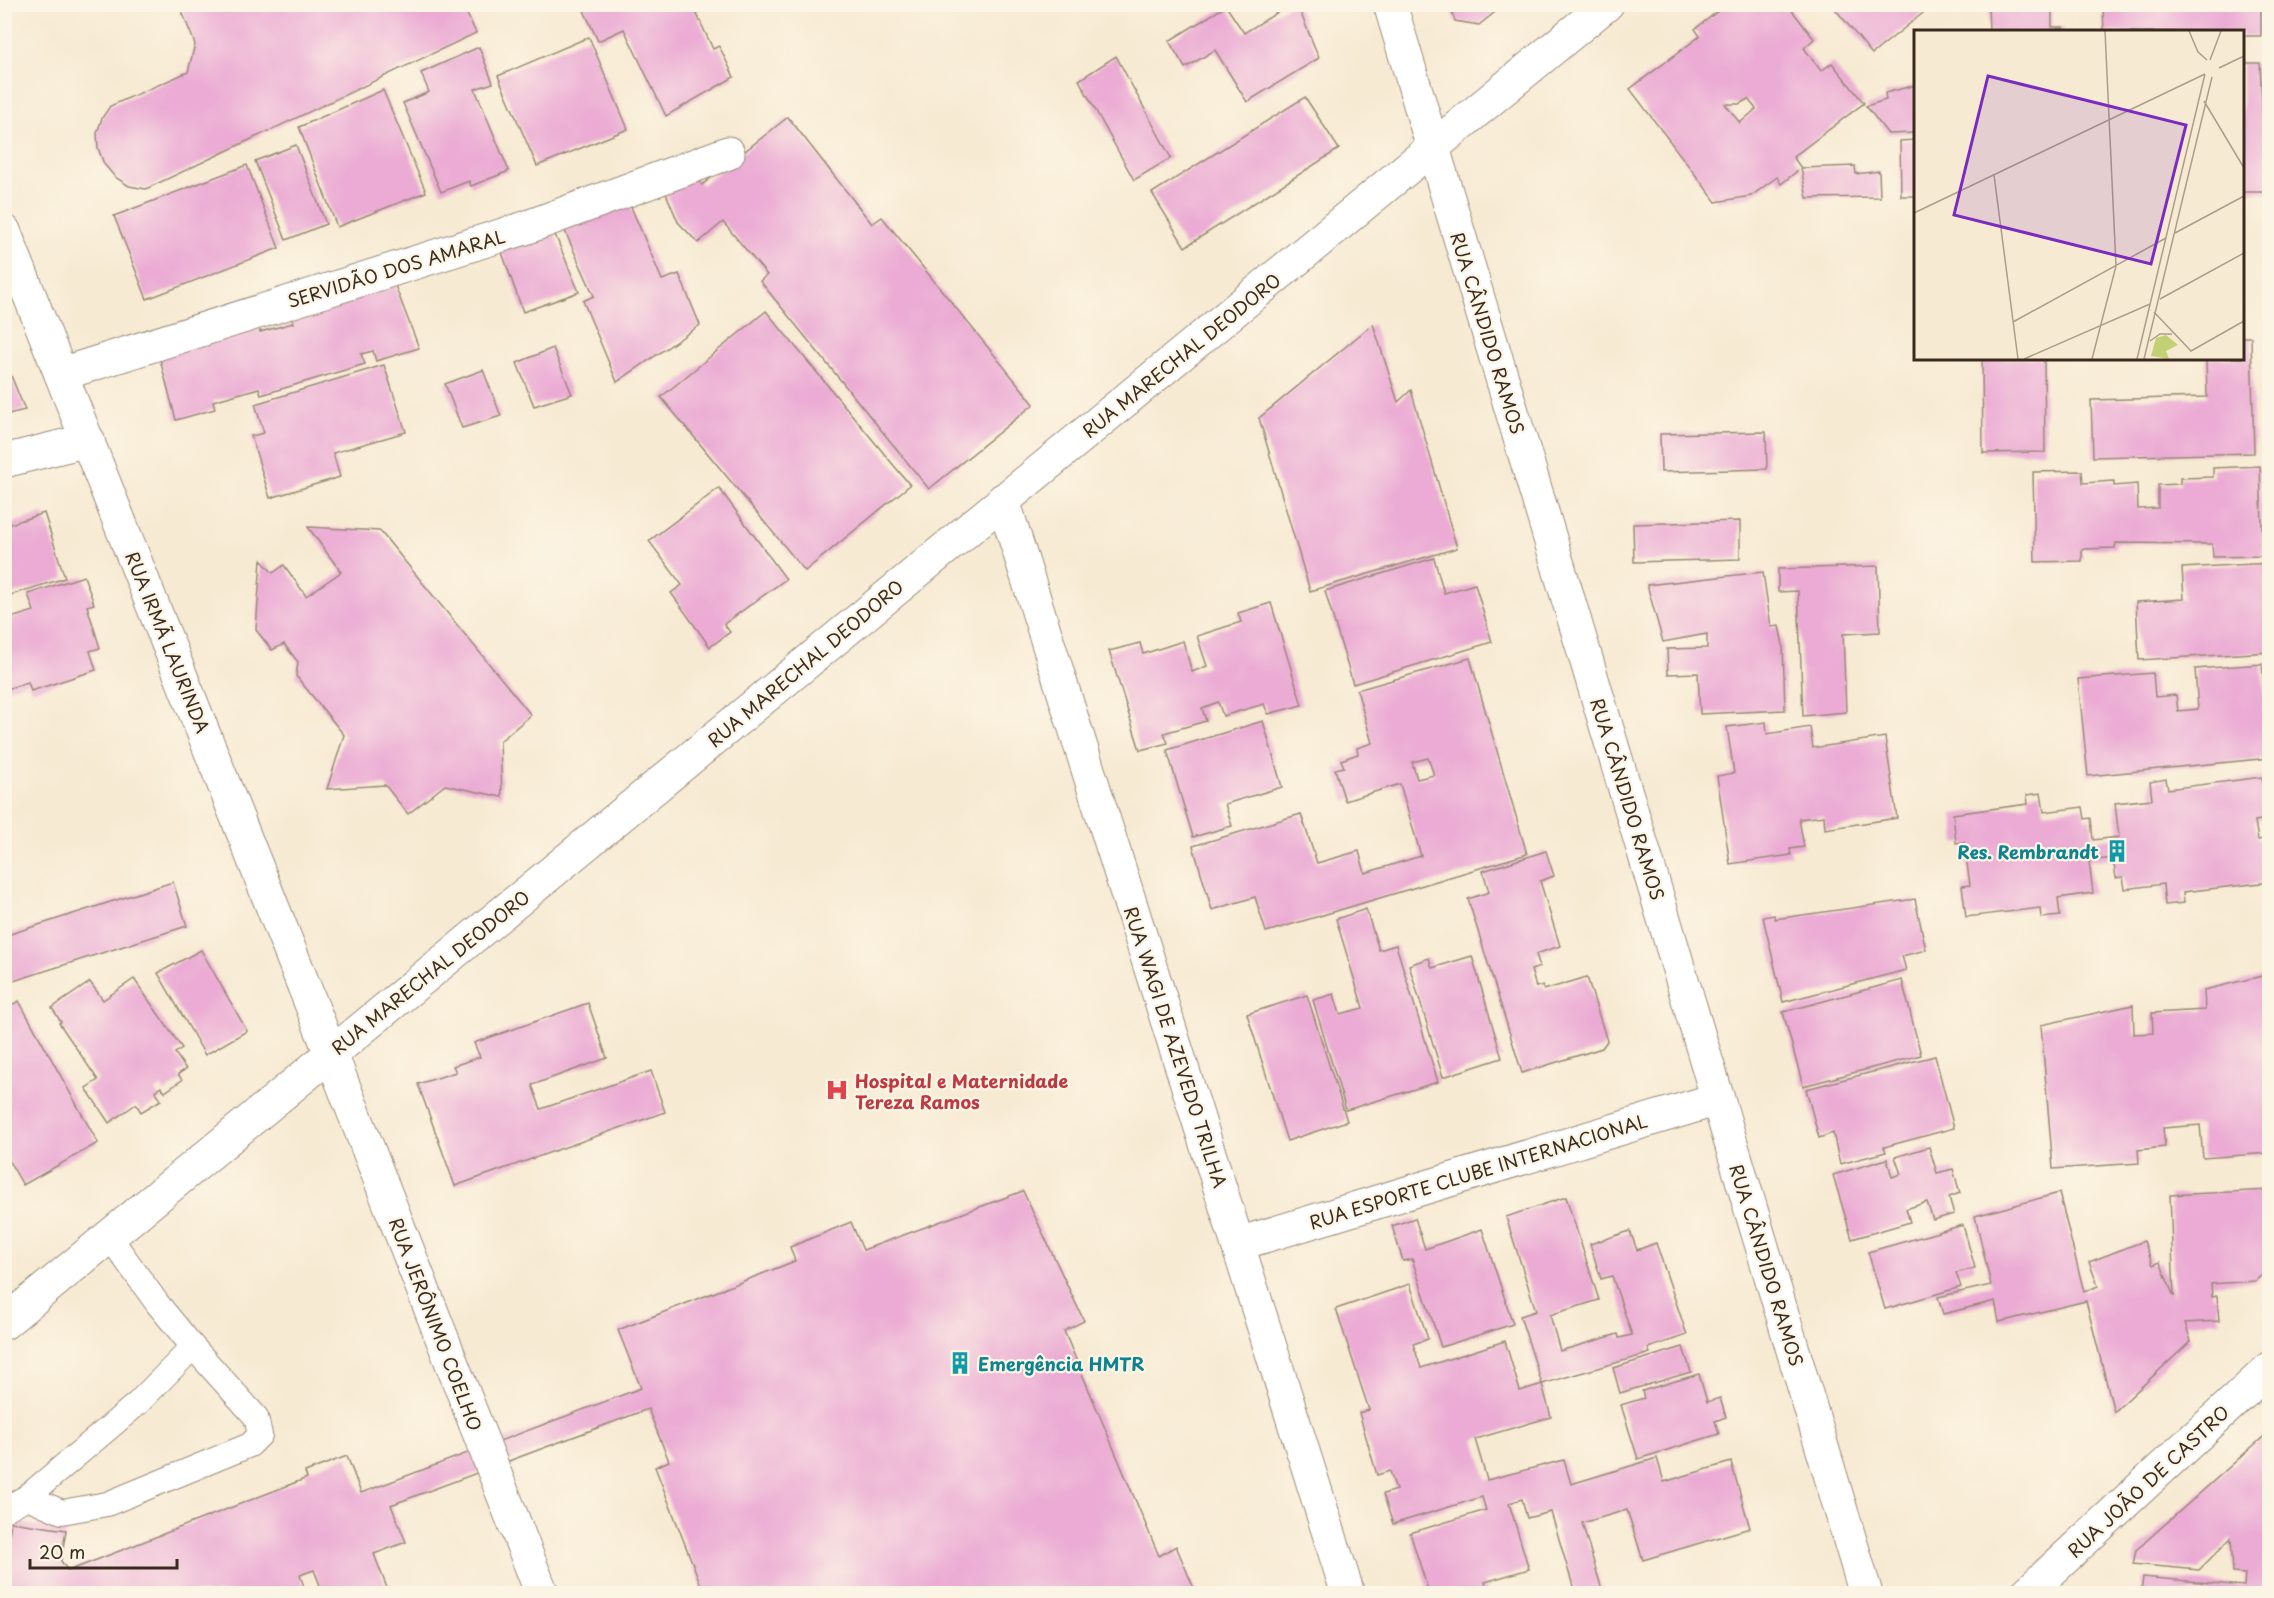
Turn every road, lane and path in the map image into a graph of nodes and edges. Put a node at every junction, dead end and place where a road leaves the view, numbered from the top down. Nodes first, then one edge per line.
1 (1390, 4) edge
2 (1607, 4) edge
3 (1433, 149) junction
4 (728, 153) dead end
5 (4, 231) edge
6 (61, 374) junction
7 (88, 440) junction
8 (4, 461) edge
9 (1003, 500) junction
10 (331, 1054) junction
11 (1718, 1099) junction
12 (109, 1236) junction
13 (1238, 1244) junction
14 (4, 1323) edge
15 (193, 1347) junction
16 (2270, 1368) edge
17 (27, 1497) junction
18 (4, 1510) edge
19 (542, 1593) edge
20 (1348, 1593) edge
21 (1866, 1593) edge
22 (2026, 1593) edge

1 - 3 street, RUA CÂNDIDO RAMOS
2 - 3 street, RUA MARECHAL DEODORO
3 - 9 street, RUA MARECHAL DEODORO
3 - 11 street, RUA CÂNDIDO RAMOS
4 - 6 street, SERVIDÃO DOS AMARAL
5 - 6 street, RUA IRMÃ LAURINDA
6 - 7 street, RUA IRMÃ LAURINDA
7 - 8 street
7 - 10 street, RUA IRMÃ LAURINDA
9 - 10 street, RUA MARECHAL DEODORO
9 - 13 street, RUA WAGI DE AZEVEDO TRILHA
10 - 12 street, RUA MARECHAL DEODORO
10 - 19 street, RUA JERÔNIMO COELHO
11 - 13 street, RUA ESPORTE CLUBE INTERNACIONAL
11 - 21 street, RUA CÂNDIDO RAMOS
12 - 14 street, RUA MARECHAL DEODORO
12 - 15 lane
13 - 20 street, RUA WAGI DE AZEVEDO TRILHA
15 - 17 lane
15 - 17 lane
16 - 22 street, RUA JOÃO DE CASTRO
17 - 18 lane

